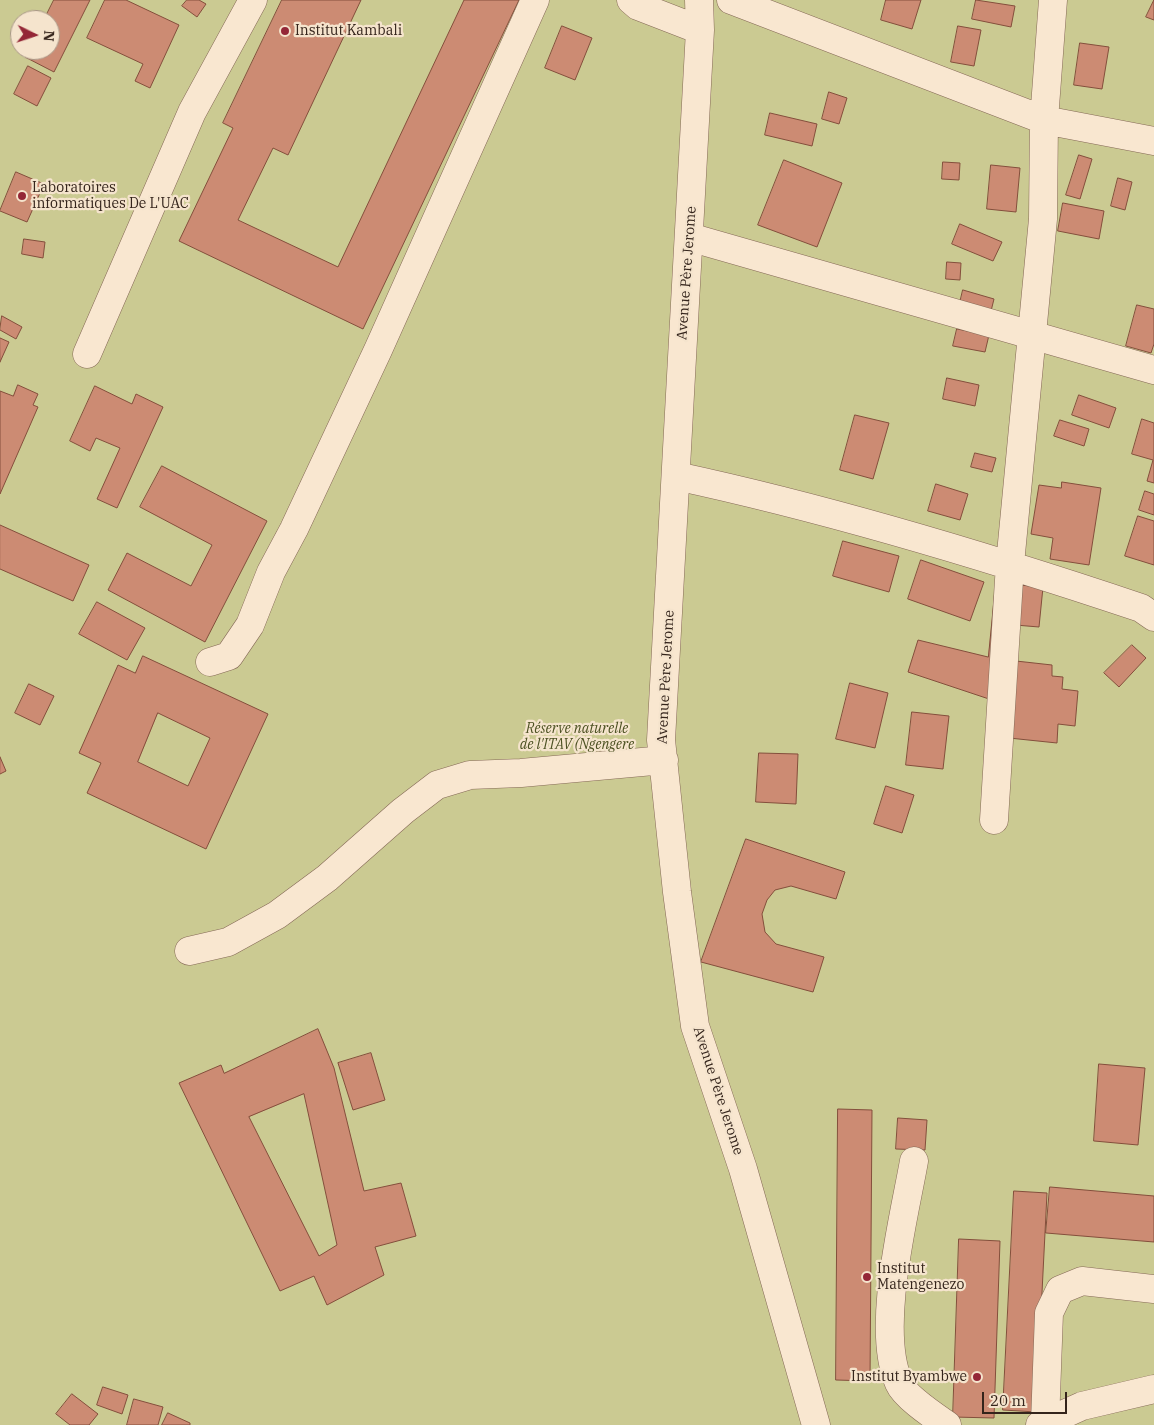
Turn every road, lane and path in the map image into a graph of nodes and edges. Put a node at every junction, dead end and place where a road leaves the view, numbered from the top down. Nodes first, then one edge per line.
1 (253, 0) edge
2 (535, 0) edge
3 (631, 0) edge
4 (699, 0) edge
5 (731, 0) edge
6 (1054, 0) edge
7 (700, 30) junction
8 (1044, 120) junction
9 (1154, 141) edge
10 (690, 237) junction
11 (1031, 333) junction
12 (87, 354) dead end
13 (1154, 370) edge
14 (676, 476) junction
15 (1010, 564) junction
16 (1154, 617) edge
17 (210, 662) dead end
18 (664, 760) junction
19 (994, 820) dead end
20 (189, 951) dead end
21 (914, 1161) dead end
22 (1154, 1289) edge
23 (1154, 1389) edge
24 (1043, 1424) edge
25 (816, 1425) edge
26 (947, 1425) edge

1 - 12 street
2 - 17 street
3 - 7 street
4 - 7 street, Avenue Père Jerome
5 - 8 street
6 - 8 street
7 - 10 street, Avenue Père Jerome
8 - 9 street
8 - 11 street
10 - 11 street
10 - 14 street, Avenue Père Jerome
11 - 13 street
11 - 15 street
14 - 15 street
14 - 18 street, Avenue Père Jerome
15 - 16 street
15 - 19 street
18 - 20 street
18 - 25 street, Avenue Père Jerome
21 - 26 street
22 - 24 street
23 - 24 street

